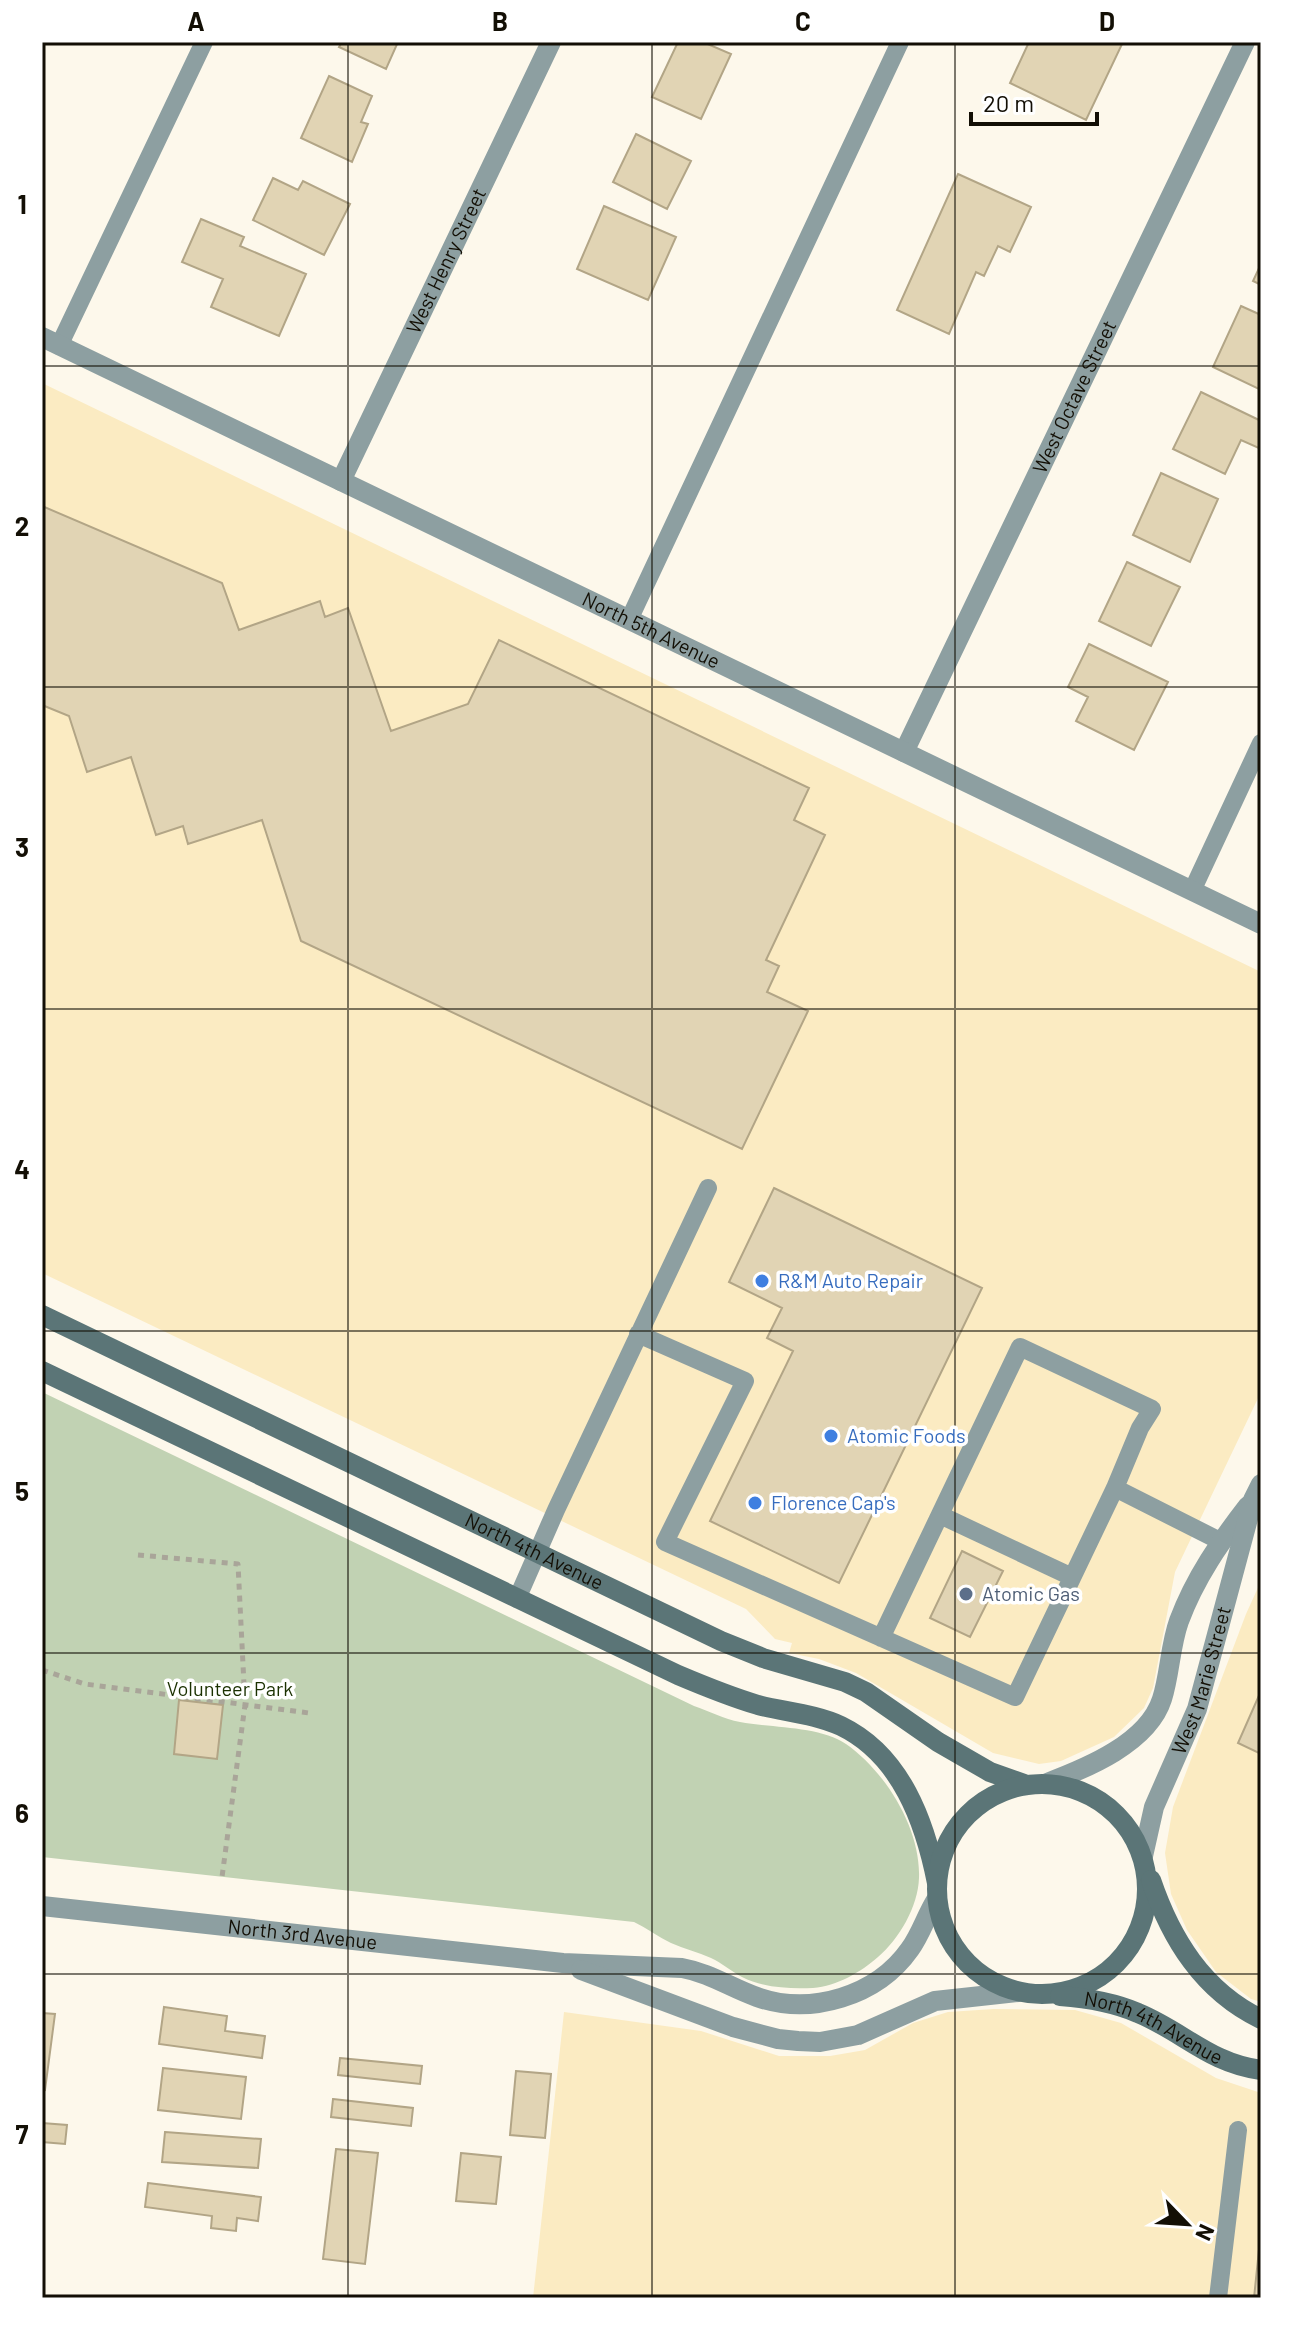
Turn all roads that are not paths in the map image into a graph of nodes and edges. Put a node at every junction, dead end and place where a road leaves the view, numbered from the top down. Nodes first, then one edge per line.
1 (204, 42) edge
2 (551, 42) edge
3 (900, 42) edge
4 (1245, 42) edge
5 (51, 341) edge
6 (341, 481) junction
7 (629, 620) junction
8 (1261, 743) edge
9 (904, 752) junction
10 (1192, 891) junction
11 (1261, 924) edge
12 (708, 1188) dead end
13 (42, 1315) edge
14 (638, 1334) junction
15 (42, 1371) edge
16 (1115, 1488) junction
17 (1257, 1492) edge
18 (940, 1515) junction
19 (1220, 1541) junction
20 (538, 1553) junction
21 (1072, 1577) junction
22 (517, 1599) junction
23 (881, 1638) junction
24 (1047, 1783) junction
25 (1024, 1784) junction
26 (1146, 1864) junction
27 (936, 1891) junction
28 (42, 1906) edge
29 (563, 1963) junction
30 (1018, 1992) junction
31 (1044, 1994) junction
32 (1261, 2019) edge
33 (1261, 2070) edge
34 (1238, 2130) dead end
35 (1218, 2298) edge

1 - 5 lane
2 - 6 street, West Henry Street
3 - 7 lane
4 - 9 street, West Octave Street
5 - 6 street, North 5th Avenue
6 - 7 street, North 5th Avenue
7 - 9 street, North 5th Avenue
8 - 10 lane
9 - 10 street, North 5th Avenue
10 - 11 street, North 5th Avenue
12 - 14 lane
13 - 20 main road, North 4th Avenue
14 - 20 lane
14 - 23 lane
15 - 22 main road
16 - 18 lane
16 - 19 lane
16 - 21 lane
17 - 19 street, West Marie Street
17 - 26 street, West Marie Street
18 - 21 lane
18 - 23 lane
19 - 24 street, West Marie Street
20 - 22 lane
20 - 25 main road, North 4th Avenue
21 - 23 lane
22 - 27 main road
24 - 25 main road
24 - 26 main road
25 - 27 main road
26 - 31 main road
26 - 32 main road
27 - 29 street, North 3rd Avenue
27 - 30 main road
28 - 29 street, North 3rd Avenue
29 - 30 street, North 3rd Avenue
30 - 31 main road
31 - 33 main road, North 4th Avenue
34 - 35 lane

